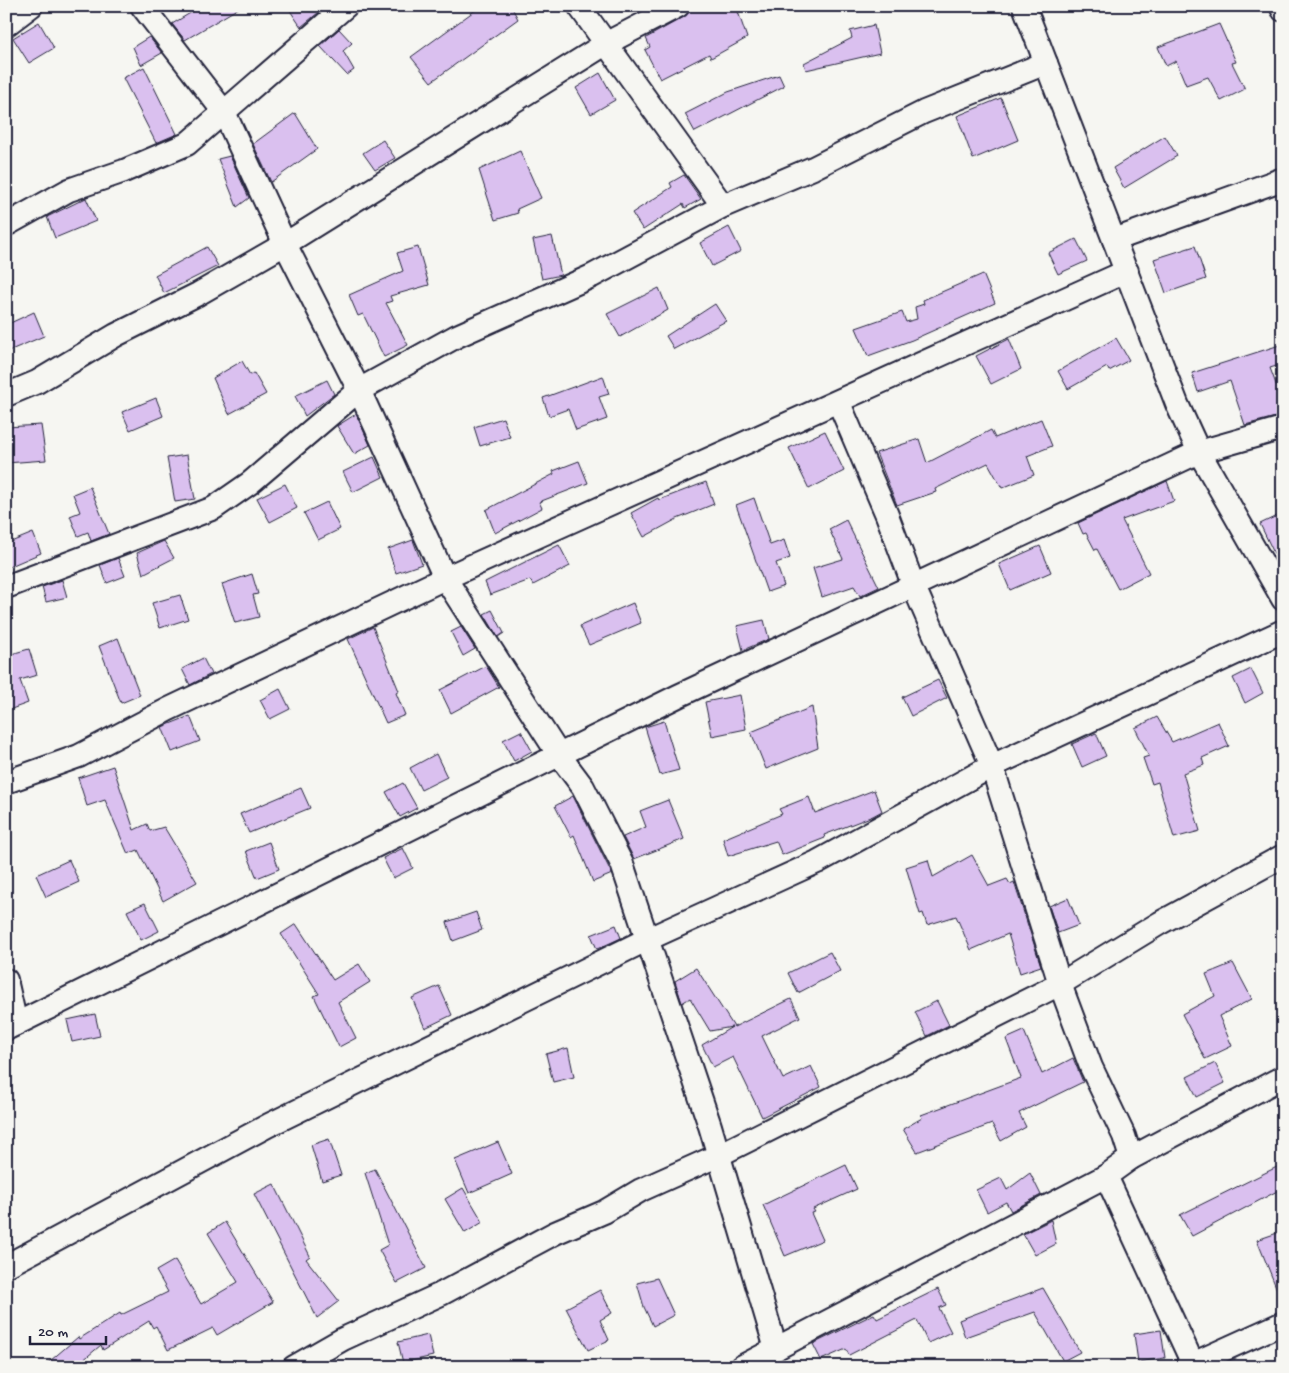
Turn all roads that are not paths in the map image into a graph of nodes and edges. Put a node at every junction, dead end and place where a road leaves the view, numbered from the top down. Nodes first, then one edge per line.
1 (31, 6) edge
2 (142, 6) edge
3 (346, 6) edge
4 (580, 6) edge
5 (678, 6) edge
6 (1024, 6) edge
7 (1281, 6) edge
8 (1283, 10) edge
9 (6, 25) edge
10 (607, 43) junction
11 (1046, 63) junction
12 (224, 112) junction
13 (1283, 179) edge
14 (723, 206) junction
15 (6, 224) edge
16 (1114, 240) junction
17 (286, 244) junction
18 (1127, 271) junction
19 (359, 390) junction
20 (6, 395) edge
21 (839, 403) junction
22 (1283, 428) edge
23 (1199, 452) junction
24 (446, 578) junction
25 (6, 587) edge
26 (914, 587) junction
27 (1283, 599) edge
28 (1283, 630) edge
29 (558, 755) junction
30 (992, 766) junction
31 (6, 782) edge
32 (1283, 856) edge
33 (646, 940) junction
34 (6, 980) edge
35 (1060, 984) junction
36 (11, 1026) edge
37 (1283, 1076) edge
38 (717, 1156) junction
39 (1131, 1158) junction
40 (1106, 1176) junction
41 (6, 1266) edge
42 (1283, 1323) edge
43 (776, 1349) junction
44 (1190, 1366) edge
45 (294, 1367) edge
46 (741, 1367) edge

1 - 9 street
2 - 12 street
3 - 12 street
4 - 10 street
5 - 10 street
6 - 11 street
7 - 8 street
10 - 14 street
10 - 17 street
11 - 14 street
11 - 16 street
12 - 15 street
12 - 17 street
13 - 16 street
14 - 19 street
16 - 18 street
17 - 19 street
17 - 20 street
18 - 21 street
18 - 23 street
19 - 24 street
19 - 25 street
21 - 24 street
21 - 26 street
22 - 23 street
23 - 26 street
23 - 27 street
24 - 29 street
24 - 31 street
26 - 29 street
26 - 30 street
28 - 30 street
29 - 33 street
29 - 36 street
30 - 33 street
30 - 35 street
32 - 35 street
33 - 38 street
33 - 41 street
34 - 36 street
35 - 38 street
35 - 39 street
37 - 39 street
38 - 43 street
38 - 45 street
39 - 40 street
40 - 43 street
40 - 44 street
42 - 44 street
43 - 46 street

